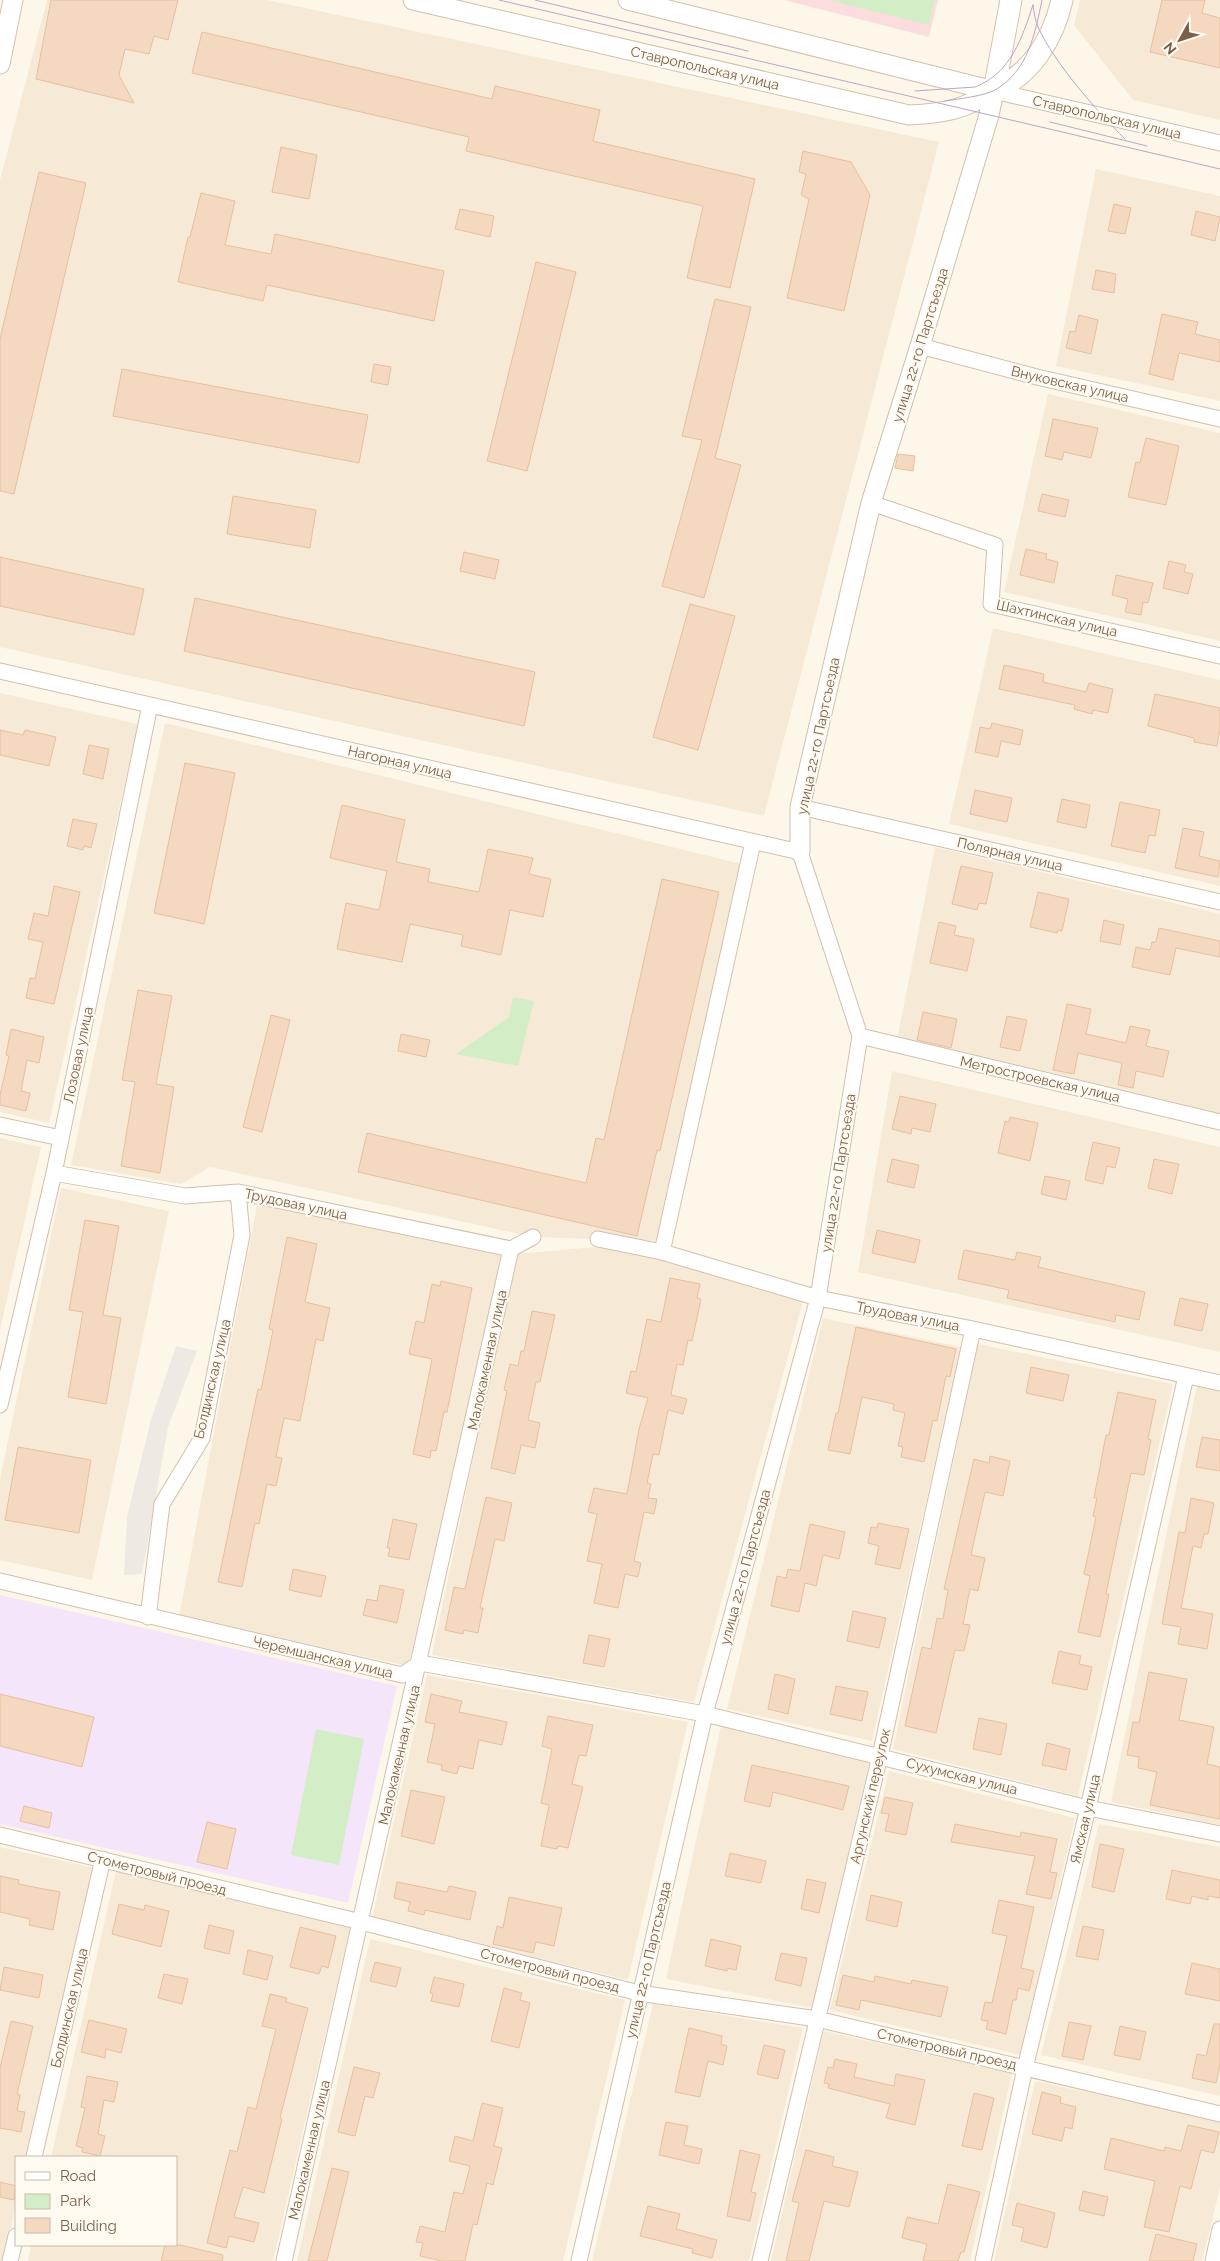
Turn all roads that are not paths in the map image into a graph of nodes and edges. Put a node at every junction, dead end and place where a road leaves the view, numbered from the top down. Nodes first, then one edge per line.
1 (13, 0) edge
2 (413, 0) edge
3 (628, 0) edge
4 (1011, 0) edge
5 (1062, 0) edge
6 (0, 64) edge
7 (994, 91) junction
8 (1220, 143) edge
9 (920, 346) junction
10 (1220, 418) edge
11 (871, 503) junction
12 (1220, 656) edge
13 (0, 671) edge
14 (150, 705) junction
15 (800, 807) junction
16 (753, 842) junction
17 (800, 852) junction
18 (1220, 902) edge
19 (860, 1036) junction
20 (1220, 1122) edge
21 (0, 1125) edge
22 (60, 1138) junction
23 (54, 1173) junction
24 (238, 1192) junction
25 (533, 1237) dead end
26 (598, 1239) dead end
27 (512, 1249) junction
28 (662, 1252) junction
29 (818, 1298) junction
30 (973, 1329) junction
31 (1186, 1376) junction
32 (1220, 1383) edge
33 (0, 1405) edge
34 (0, 1581) edge
35 (148, 1617) junction
36 (420, 1663) junction
37 (705, 1714) junction
38 (880, 1756) junction
39 (1088, 1808) junction
40 (1220, 1834) edge
41 (0, 1836) edge
42 (103, 1859) junction
43 (361, 1922) junction
44 (640, 1992) junction
45 (817, 2019) junction
46 (1025, 2068) junction
47 (1220, 2114) edge
48 (34, 2156) edge
49 (1220, 2230) edge
50 (15, 2240) edge
51 (10, 2261) edge
52 (284, 2261) edge
53 (579, 2261) edge
54 (760, 2261) edge
55 (983, 2261) edge
56 (1212, 2261) edge

1 - 6 street
2 - 7 street, Ставропольская улица
3 - 7 street, Ставропольская улица
4 - 7 main road, улица 22-го Партсъезда
5 - 7 main road
7 - 8 street, Ставропольская улица
7 - 9 street, улица 22-го Партсъезда
9 - 10 street, Внуковская улица
9 - 11 street, улица 22-го Партсъезда
11 - 12 street, Шахтинская улица
11 - 15 street, улица 22-го Партсъезда
13 - 14 street, Нагорная улица
14 - 16 street, Нагорная улица
14 - 22 street, Лозовая улица
15 - 17 street, улица 22-го Партсъезда
15 - 18 street, Полярная улица
16 - 17 street, Нагорная улица
16 - 28 street
17 - 19 street, улица 22-го Партсъезда
19 - 20 street, Метростроевская улица
19 - 29 street, улица 22-го Партсъезда
21 - 22 street
22 - 23 street, Лозовая улица
23 - 24 street, Трудовая улица
23 - 33 street, Лозовая улица
24 - 27 street, Трудовая улица
24 - 35 street, Болдинская улица
25 - 27 street
26 - 28 street, Трудовая улица
27 - 36 street, Малокаменная улица
28 - 29 street, Трудовая улица
29 - 30 street, Трудовая улица
29 - 37 street, улица 22-го Партсъезда
30 - 31 street, Трудовая улица
30 - 38 street, Аргунский переулок
31 - 32 street, Трудовая улица
31 - 39 street, Ямская улица
34 - 35 street, Черемшанская улица
35 - 36 street, Черемшанская улица
36 - 37 street
36 - 43 street, Малокаменная улица
37 - 38 street, Сухумская улица
37 - 44 street, улица 22-го Партсъезда
38 - 39 street, Сухумская улица
38 - 45 street, Аргунский переулок
39 - 40 street, Сухумская улица
39 - 46 street, Ямская улица
41 - 42 street, Стометровый проезд
42 - 43 street, Стометровый проезд
42 - 48 street, Болдинская улица
43 - 44 street, Стометровый проезд
43 - 52 street, Малокаменная улица
44 - 45 street, Стометровый проезд
44 - 53 street, улица 22-го Партсъезда
45 - 46 street, Стометровый проезд
45 - 54 street, Аргунский переулок
46 - 47 street, Стометровый проезд
46 - 55 street, Ямская улица
49 - 56 street
50 - 51 street

